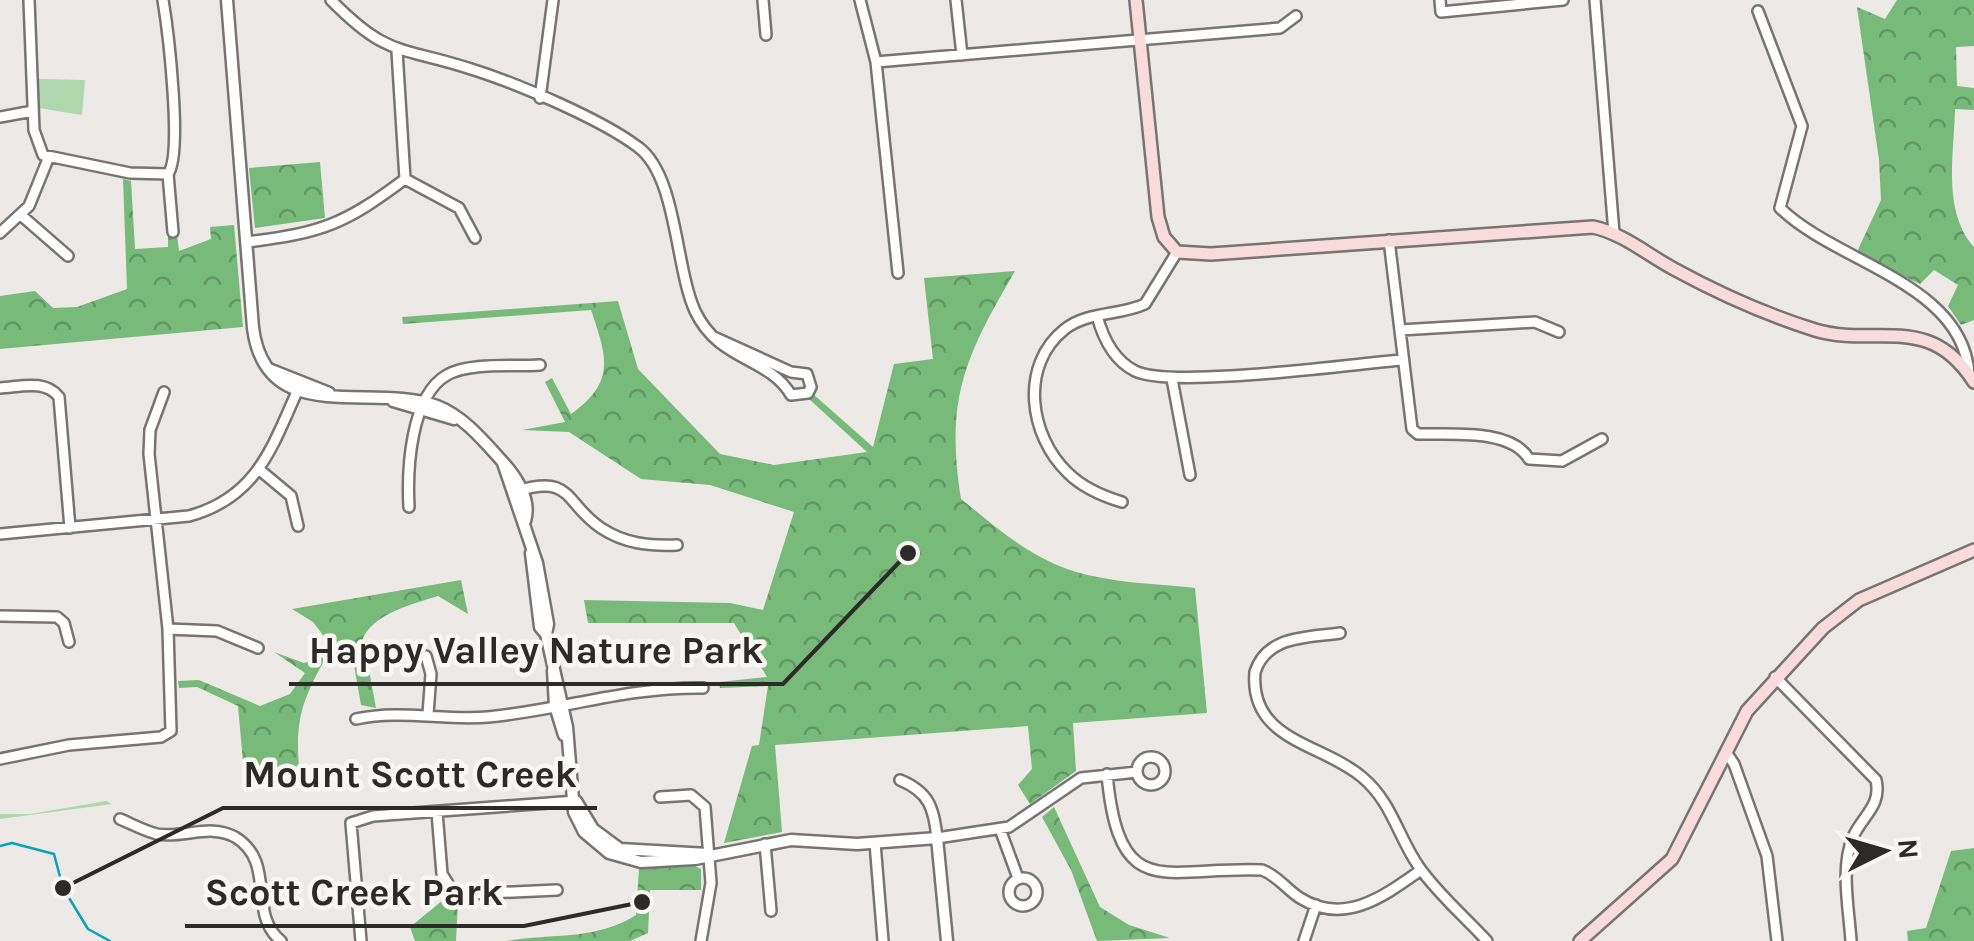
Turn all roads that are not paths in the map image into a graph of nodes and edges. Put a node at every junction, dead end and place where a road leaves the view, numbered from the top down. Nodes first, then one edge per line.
1 (30, 0) edge
2 (162, 0) edge
3 (227, 0) edge
4 (331, 0) edge
5 (553, 0) edge
6 (763, 0) edge
7 (860, 0) edge
8 (956, 0) edge
9 (1136, 0) edge
10 (1440, 0) edge
11 (1563, 0) edge
12 (1595, 0) edge
13 (1513, 2) edge
14 (342, 4) edge
15 (1758, 11) dead end
16 (1296, 16) dead end
17 (766, 35) dead end
18 (1140, 42) junction
19 (397, 51) junction
20 (962, 55) junction
21 (876, 62) junction
22 (540, 98) junction
23 (33, 111) junction
24 (0, 117) edge
25 (48, 159) junction
26 (168, 174) junction
27 (405, 179) junction
28 (22, 216) junction
29 (0, 232) edge
30 (173, 232) dead end
31 (1614, 234) junction
32 (475, 238) dead end
33 (1389, 240) junction
34 (248, 242) junction
35 (1177, 252) junction
36 (68, 256) dead end
37 (898, 272) dead end
38 (1097, 316) junction
39 (1400, 330) junction
40 (1560, 332) dead end
41 (714, 337) junction
42 (1402, 360) junction
43 (540, 365) dead end
44 (1972, 378) edge
45 (1172, 379) junction
46 (0, 388) edge
47 (298, 388) junction
48 (164, 392) dead end
49 (425, 406) junction
50 (1602, 439) dead end
51 (261, 471) junction
52 (1190, 475) dead end
53 (518, 491) junction
54 (1122, 502) dead end
55 (408, 507) dead end
56 (157, 520) junction
57 (298, 526) dead end
58 (70, 528) junction
59 (0, 534) edge
60 (678, 545) dead end
61 (1974, 550) edge
62 (0, 616) edge
63 (168, 630) junction
64 (1340, 633) dead end
65 (69, 642) dead end
66 (258, 648) dead end
67 (426, 656) dead end
68 (1775, 677) junction
69 (703, 688) dead end
70 (559, 705) junction
71 (428, 714) junction
72 (356, 720) dead end
73 (1726, 752) junction
74 (0, 760) edge
75 (1137, 772) dead end
76 (1107, 774) junction
77 (900, 780) dead end
78 (660, 797) dead end
79 (576, 801) junction
80 (437, 812) junction
81 (120, 819) dead end
82 (1000, 829) junction
83 (936, 838) junction
84 (875, 843) junction
85 (765, 844) junction
86 (709, 854) junction
87 (1421, 870) junction
88 (1018, 878) dead end
89 (558, 890) dead end
90 (1316, 906) junction
91 (772, 912) dead end
92 (281, 941) edge
93 (352, 941) edge
94 (361, 941) edge
95 (701, 941) edge
96 (883, 941) edge
97 (948, 941) edge
98 (1304, 941) edge
99 (1487, 941) edge
100 (1580, 941) edge
101 (1777, 941) edge
102 (1852, 941) edge

1 - 23 street
2 - 26 street
3 - 34 street
4 - 14 street
5 - 22 street
6 - 17 street
7 - 21 street
8 - 20 street
9 - 18 main road
10 - 13 street
11 - 13 street
12 - 31 street
14 - 19 street
15 - 44 street
16 - 18 street
18 - 20 street
18 - 35 main road
19 - 22 street
19 - 27 street
20 - 21 street
21 - 37 street
22 - 41 street
23 - 24 street
23 - 25 street
25 - 26 street
25 - 28 street
26 - 30 street
27 - 32 street
27 - 34 street
28 - 29 street
28 - 36 street
31 - 33 main road
31 - 44 main road
33 - 35 main road
33 - 39 street
34 - 47 street
35 - 38 street
38 - 45 street
38 - 54 street
39 - 40 street
39 - 42 street
41 - 41 street
42 - 45 street
42 - 50 street
43 - 49 street
45 - 52 street
46 - 58 street
47 - 49 street
47 - 51 street
48 - 56 street
49 - 53 street
49 - 55 street
51 - 56 street
51 - 57 street
53 - 60 street
53 - 70 street
56 - 58 street
56 - 63 street
58 - 59 street
61 - 68 main road
62 - 65 street
63 - 66 street
63 - 74 street
64 - 87 street
67 - 71 street
68 - 73 main road
68 - 102 street
69 - 70 street
70 - 71 street
70 - 79 street
71 - 72 street
73 - 100 main road
73 - 101 street
75 - 76 street
76 - 82 street
76 - 90 street
77 - 83 street
78 - 86 street
79 - 80 street
79 - 86 street
80 - 89 street
80 - 94 street
81 - 92 street
82 - 83 street
82 - 88 street
83 - 84 street
83 - 97 street
84 - 85 street
84 - 96 street
85 - 86 street
85 - 91 street
86 - 95 street
87 - 90 street
87 - 99 street
90 - 98 street
93 - 94 street

